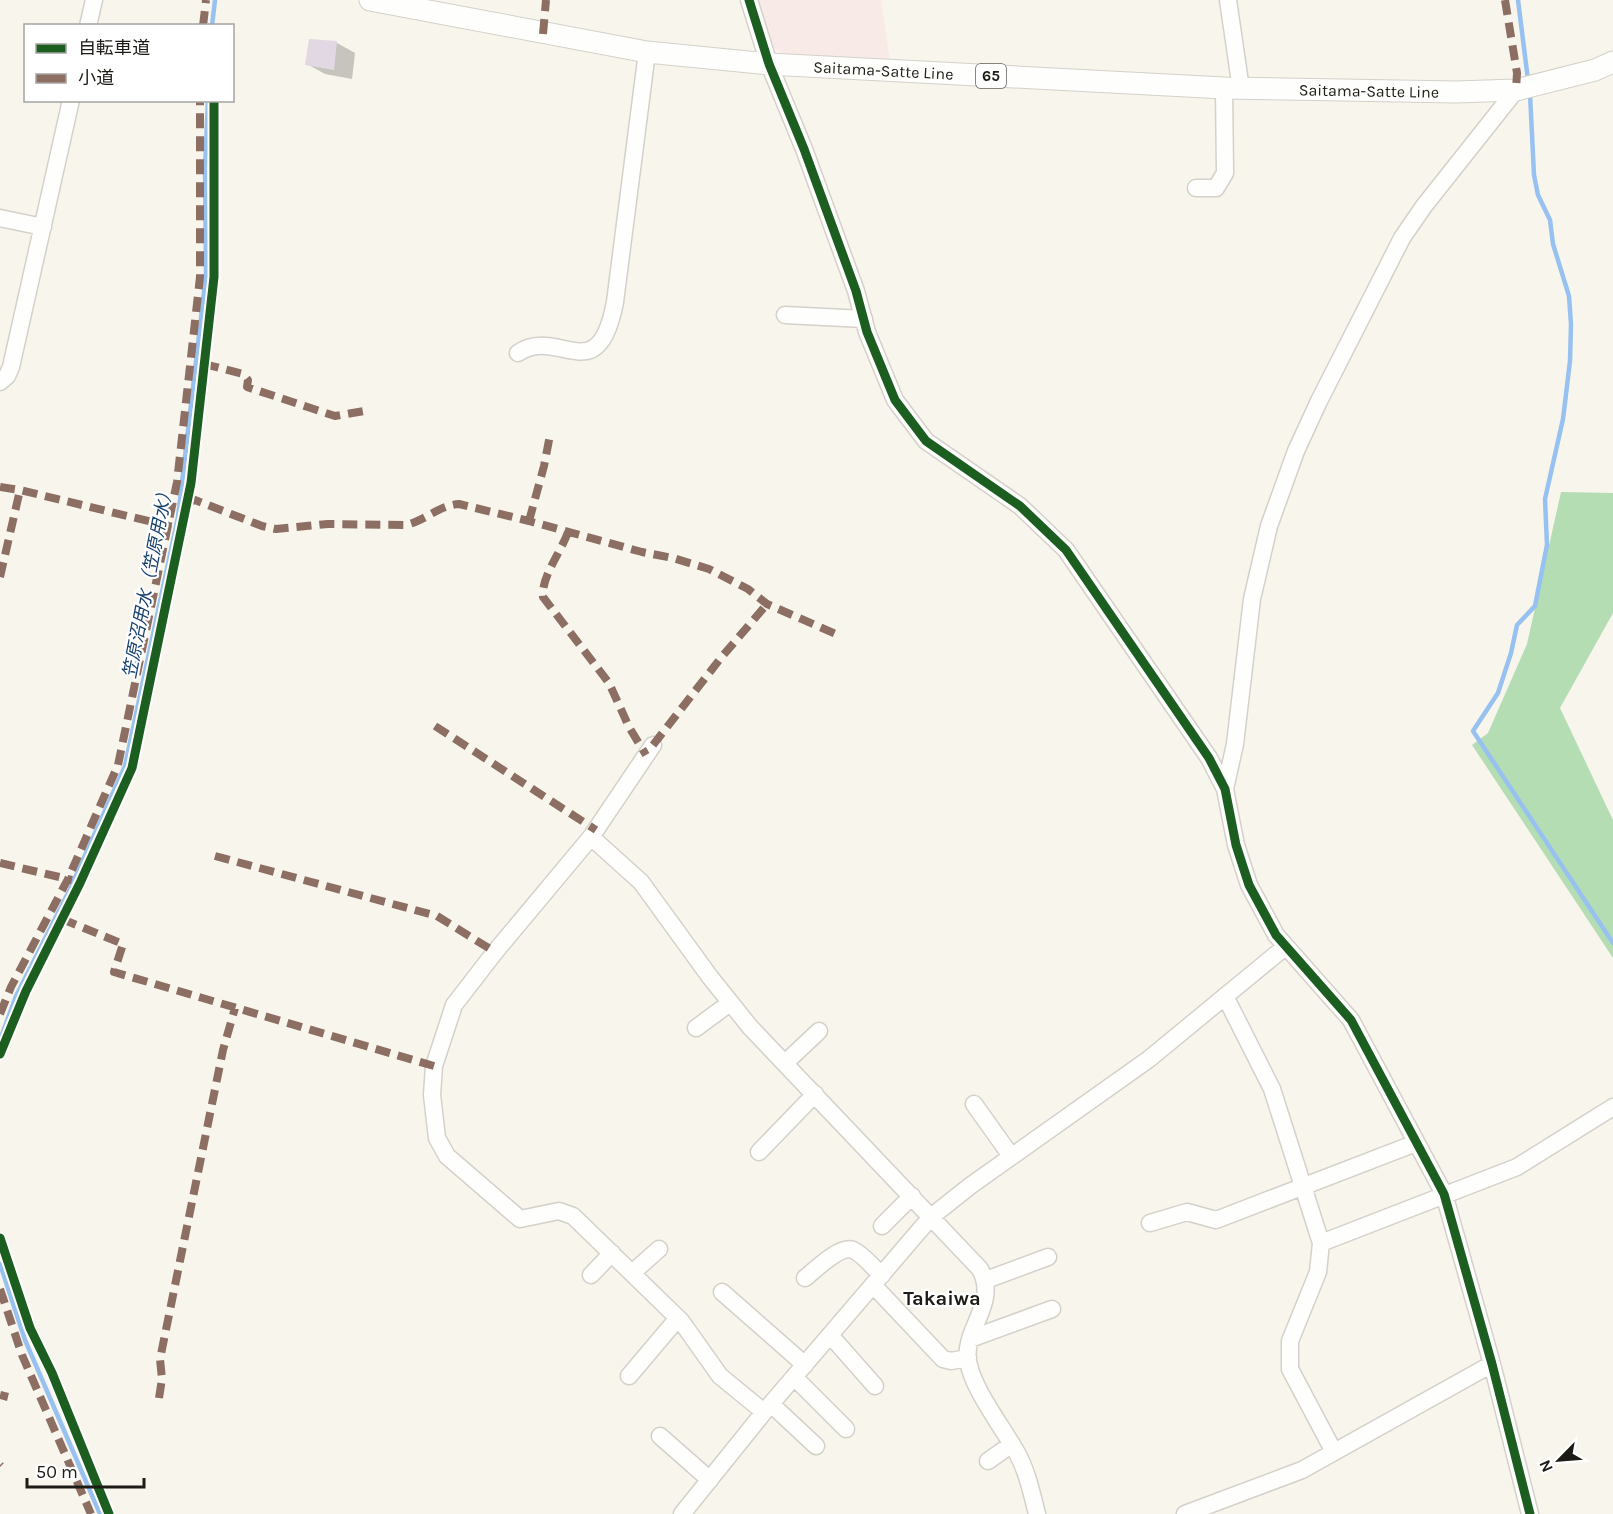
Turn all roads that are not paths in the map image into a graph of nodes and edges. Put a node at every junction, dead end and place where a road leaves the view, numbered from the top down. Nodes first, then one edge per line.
1 (94, 0) edge
2 (370, 0) edge
3 (749, 0) edge
4 (1228, 0) edge
5 (88, 24) edge
6 (647, 52) junction
7 (1613, 62) edge
8 (768, 64) junction
9 (1232, 88) junction
10 (1516, 90) junction
11 (71, 102) edge
12 (1196, 188) dead end
13 (0, 218) edge
14 (43, 227) junction
15 (785, 315) dead end
16 (864, 319) junction
17 (518, 353) dead end
18 (0, 381) edge
19 (652, 745) dead end
20 (1225, 789) junction
21 (591, 837) junction
22 (1285, 946) junction
23 (1225, 996) junction
24 (730, 1003) junction
25 (696, 1028) dead end
26 (819, 1031) dead end
27 (785, 1064) junction
28 (815, 1094) junction
29 (974, 1104) dead end
30 (1613, 1107) edge
31 (1416, 1143) junction
32 (759, 1152) dead end
33 (1011, 1156) junction
34 (1304, 1188) junction
35 (1444, 1194) junction
36 (912, 1196) junction
37 (931, 1216) junction
38 (1150, 1223) dead end
39 (882, 1226) dead end
40 (1321, 1243) junction
41 (659, 1249) dead end
42 (612, 1253) junction
43 (1048, 1257) dead end
44 (632, 1273) junction
45 (591, 1275) dead end
46 (805, 1278) dead end
47 (877, 1280) junction
48 (986, 1280) junction
49 (722, 1292) dead end
50 (1052, 1309) dead end
51 (678, 1318) junction
52 (830, 1335) junction
53 (970, 1339) junction
54 (968, 1358) junction
55 (1492, 1364) junction
56 (799, 1371) junction
57 (629, 1376) dead end
58 (875, 1386) dead end
59 (768, 1408) junction
60 (846, 1429) dead end
61 (660, 1436) dead end
62 (1012, 1444) junction
63 (816, 1446) dead end
64 (1334, 1452) junction
65 (988, 1461) dead end
66 (710, 1480) junction
67 (1196, 1512) edge
68 (682, 1514) edge
69 (1037, 1514) edge
70 (1530, 1514) edge

1 - 5 street
2 - 6 main road, Saitama-Satte Line / 65
3 - 8 street
4 - 9 street
6 - 8 main road, Saitama-Satte Line / 65
6 - 17 street
7 - 10 main road, Saitama-Satte Line / 65
8 - 9 main road, Saitama-Satte Line / 65
8 - 16 street
9 - 10 main road, Saitama-Satte Line / 65
9 - 12 street
10 - 20 street
11 - 14 street
13 - 14 street
14 - 18 street
15 - 16 street
16 - 20 street
19 - 21 street
20 - 22 street
21 - 24 street
21 - 42 street
22 - 23 street
22 - 31 street
23 - 33 street
23 - 34 street
24 - 25 street
24 - 27 street
26 - 27 street
27 - 28 street
28 - 32 street
28 - 36 street
29 - 33 street
30 - 35 street
31 - 34 street
31 - 35 street
33 - 37 street
34 - 38 street
34 - 40 street
35 - 40 street
35 - 55 street
36 - 37 street
36 - 39 street
37 - 47 street
37 - 48 street
40 - 64 street
41 - 44 street
42 - 44 street
42 - 45 street
43 - 48 street
44 - 51 street
46 - 47 street
47 - 52 street
47 - 54 street
48 - 53 street
49 - 56 street
50 - 53 street
51 - 57 street
51 - 59 street
52 - 56 street
52 - 58 street
53 - 54 street
54 - 62 street
55 - 64 street
55 - 70 street
56 - 59 street
56 - 60 street
59 - 63 street
59 - 66 street
61 - 66 street
62 - 65 street
62 - 69 street
64 - 67 street
66 - 68 street

